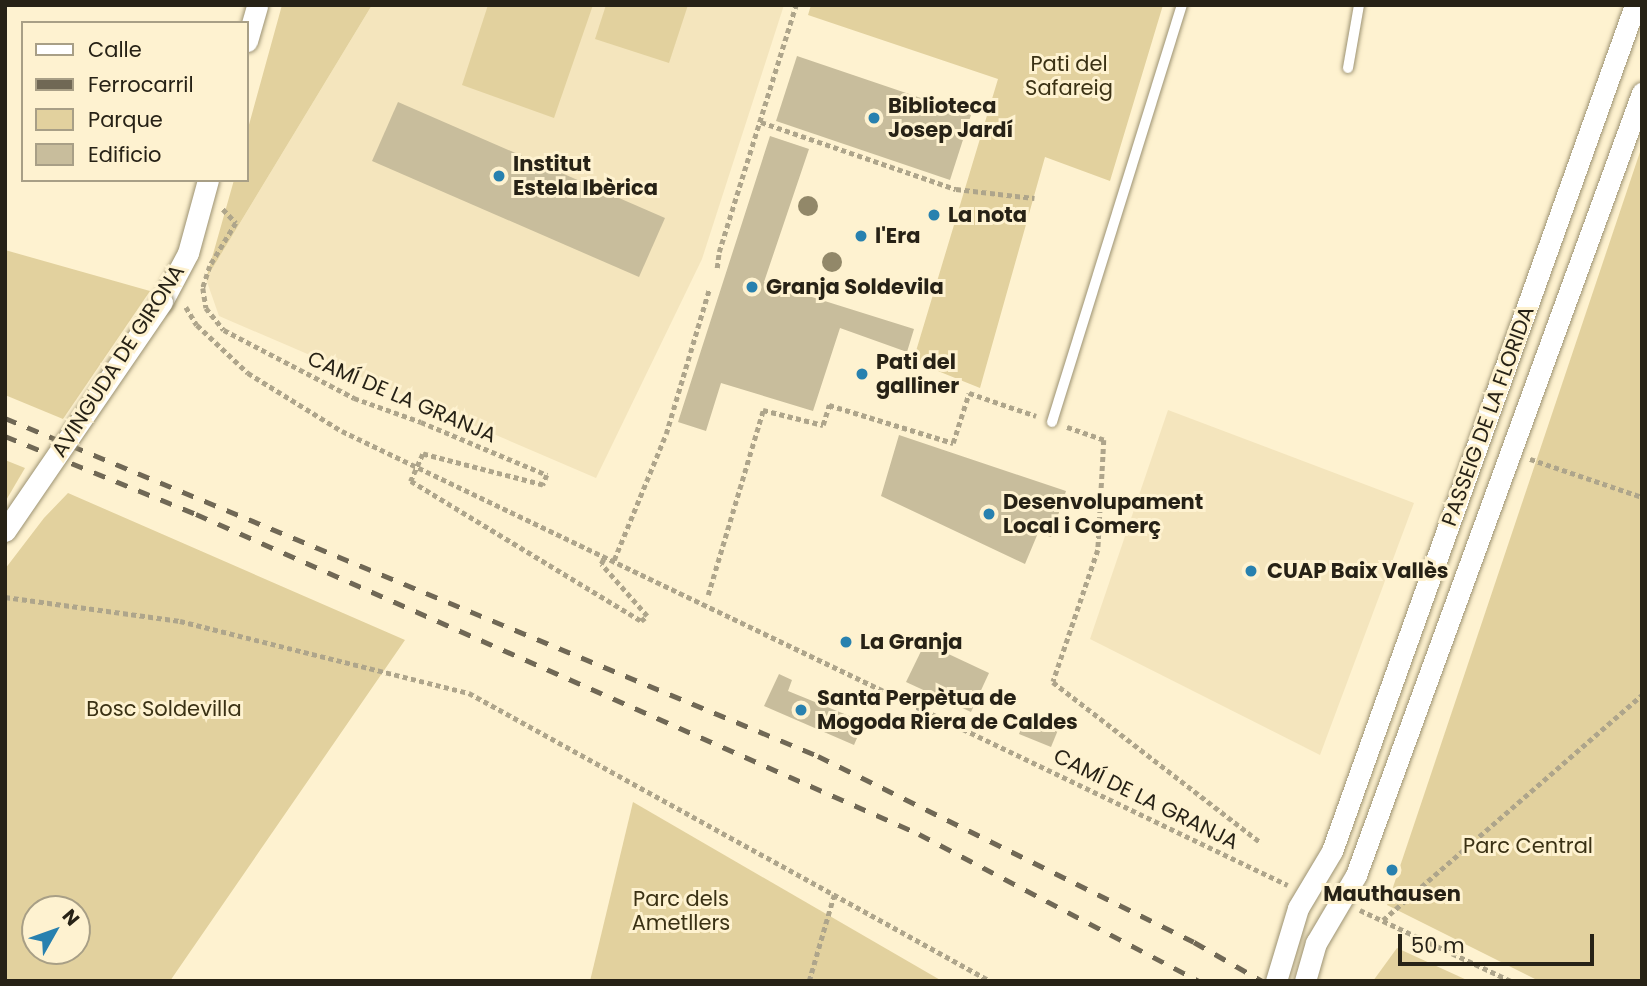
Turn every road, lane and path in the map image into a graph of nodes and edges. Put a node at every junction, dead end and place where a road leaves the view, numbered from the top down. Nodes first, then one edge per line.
1 (257, 5) edge
2 (796, 5) edge
3 (1182, 5) edge
4 (1359, 5) edge
5 (1636, 5) edge
6 (248, 37) edge
7 (1348, 68) dead end
8 (1642, 93) edge
9 (761, 122) junction
10 (207, 182) edge
11 (1034, 198) dead end
12 (201, 203) junction
13 (717, 268) dead end
14 (709, 290) dead end
15 (167, 294) junction
16 (1052, 422) junction
17 (1530, 458) dead end
18 (417, 468) junction
19 (1642, 497) edge
20 (5, 531) edge
21 (605, 556) junction
22 (614, 560) junction
23 (708, 595) dead end
24 (5, 597) edge
25 (1642, 695) edge
26 (1261, 843) dead end
27 (1295, 888) dead end
28 (834, 895) junction
29 (1340, 901) junction
30 (1383, 920) junction
31 (809, 981) edge
32 (990, 981) edge
33 (1276, 981) edge
34 (1304, 981) edge
35 (1511, 981) edge

1 - 6 street
2 - 9 path
3 - 16 lane
4 - 7 lane
5 - 33 street, PASSEIG DE LA FLORIDA
8 - 29 street, PASSEIG DE LA FLORIDA
9 - 11 path
9 - 13 path
10 - 12 street, AVINGUDA DE GIRONA
12 - 15 street, AVINGUDA DE GIRONA
12 - 18 path, CAMÍ DE LA GRANJA
14 - 22 path
15 - 18 path, CAMÍ DE LA GRANJA
15 - 20 street, AVINGUDA DE GIRONA, bridge
16 - 23 path
16 - 26 path
17 - 19 path
18 - 21 path, CAMÍ DE LA GRANJA
18 - 21 path
21 - 22 path, CAMÍ DE LA GRANJA
22 - 27 path, CAMÍ DE LA GRANJA
24 - 28 path
25 - 30 path
28 - 31 path
28 - 32 path
29 - 30 path
29 - 34 street, PASSEIG DE LA FLORIDA
30 - 35 path

